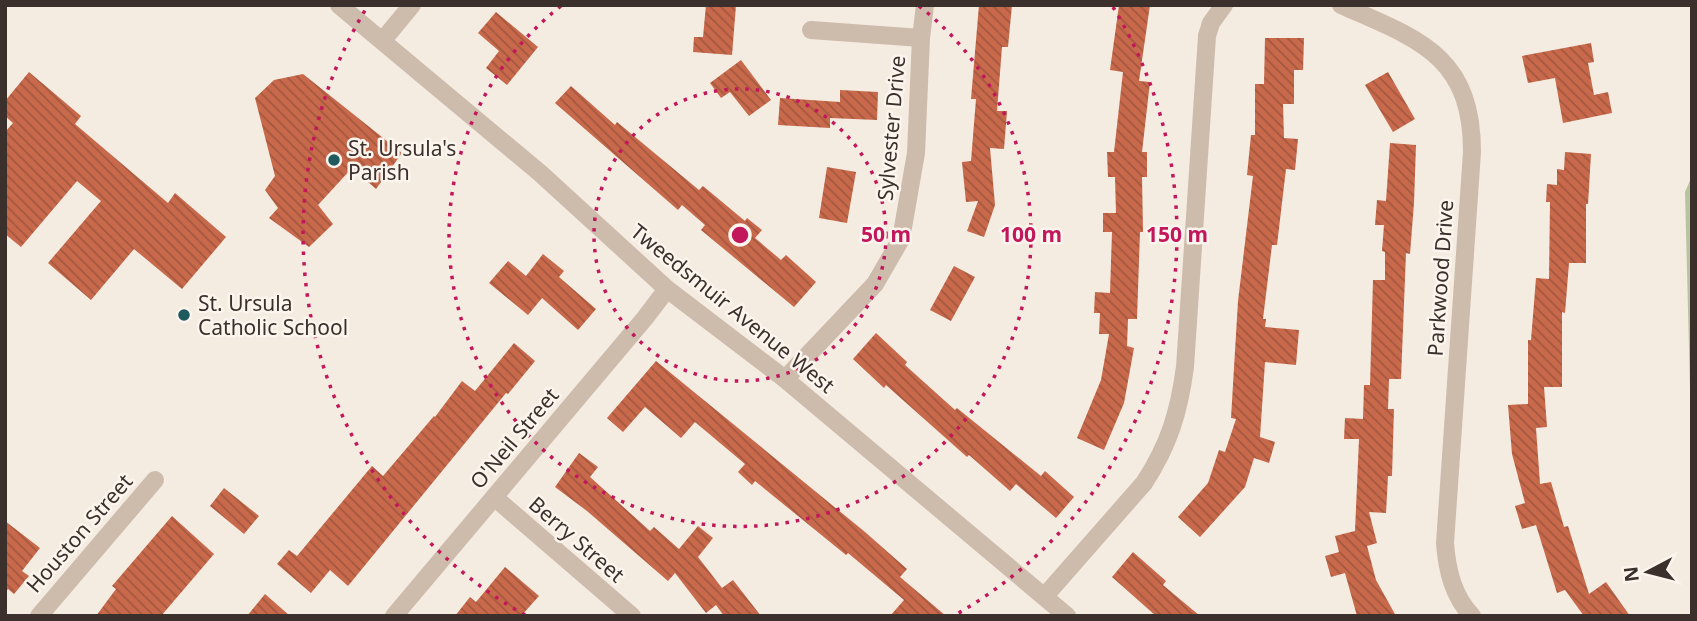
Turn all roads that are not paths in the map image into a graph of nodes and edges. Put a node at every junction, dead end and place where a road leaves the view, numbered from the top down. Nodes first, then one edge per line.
1 (340, 5) edge
2 (412, 5) edge
3 (925, 5) edge
4 (1224, 5) edge
5 (1341, 5) edge
6 (811, 30) dead end
7 (921, 38) junction
8 (383, 40) junction
9 (667, 289) junction
10 (785, 379) junction
11 (155, 480) dead end
12 (494, 497) junction
13 (1044, 597) junction
14 (39, 616) edge
15 (394, 616) edge
16 (632, 616) edge
17 (1068, 616) edge
18 (1472, 616) edge

1 - 8 street, Tweedsmuir Avenue West
2 - 8 street
3 - 7 street, Sylvester Drive
4 - 13 street
5 - 18 street, Parkwood Drive
6 - 7 street
7 - 10 street, Sylvester Drive
8 - 9 street, Tweedsmuir Avenue West
9 - 10 street, Tweedsmuir Avenue West
9 - 12 street, O'Neil Street
10 - 13 street, Tweedsmuir Avenue West
11 - 14 street, Houston Street
12 - 15 street, O'Neil Street
12 - 16 street, Berry Street
13 - 17 street, Tweedsmuir Avenue West

